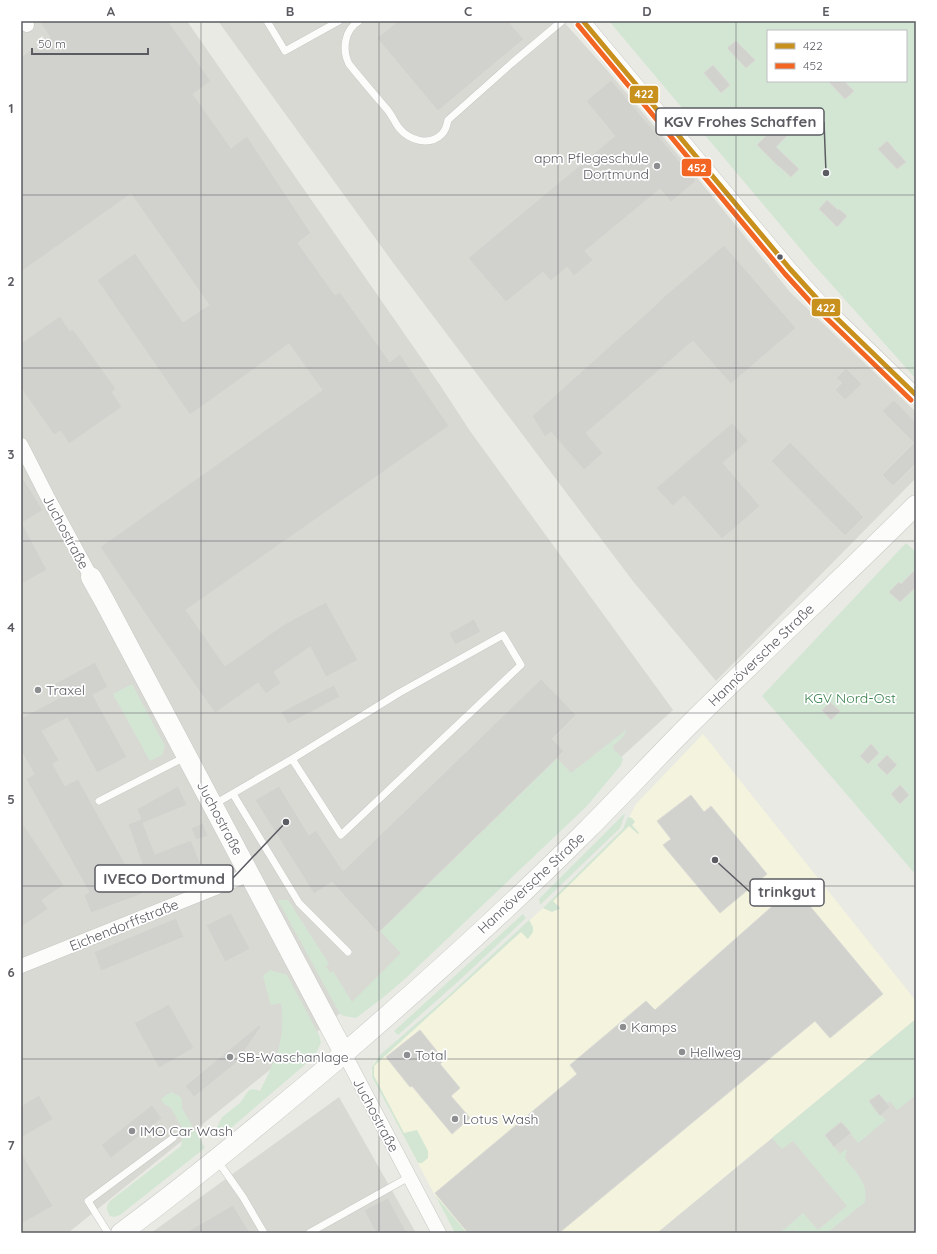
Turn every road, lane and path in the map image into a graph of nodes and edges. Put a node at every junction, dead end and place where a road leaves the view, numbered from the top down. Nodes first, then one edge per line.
1 (267, 21) edge
2 (339, 21) edge
3 (359, 21) edge
4 (562, 21) edge
5 (583, 21) edge
6 (916, 396) edge
7 (21, 445) edge
8 (916, 505) edge
9 (91, 577) joint
10 (187, 756) junction
11 (292, 759) junction
12 (233, 794) junction
13 (99, 801) dead end
14 (213, 806) junction
15 (250, 874) junction
16 (348, 952) dead end
17 (21, 966) edge
18 (344, 1053) junction
19 (173, 1138) dead end
20 (217, 1160) junction
21 (409, 1177) junction
22 (108, 1233) edge
23 (121, 1233) edge
24 (264, 1233) edge
25 (309, 1233) edge
26 (439, 1233) edge

1 - 2 lane
3 - 4 lane
5 - 6 street
7 - 9 street, Juchostraße
8 - 18 main road, Hannöversche Straße
9 - 10 main road, Juchostraße
10 - 13 lane
10 - 14 main road, Juchostraße
11 - 11 lane
11 - 12 lane
12 - 14 lane
12 - 16 lane
14 - 15 main road, Juchostraße
15 - 17 street, Eichendorffstraße
15 - 18 main road, Juchostraße
18 - 20 main road, Hannöversche Straße
18 - 21 street, Juchostraße
19 - 22 lane
20 - 23 main road, Hannöversche Straße
20 - 24 lane
21 - 25 lane
21 - 26 street, Juchostraße

